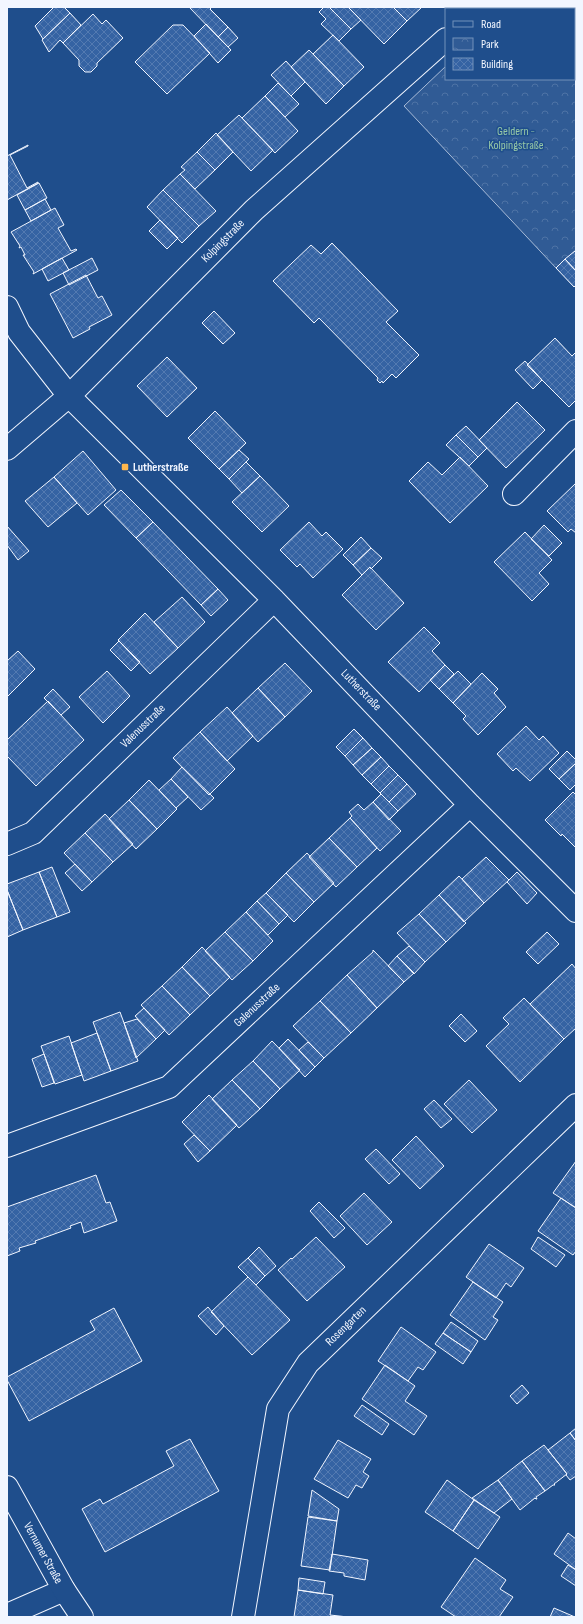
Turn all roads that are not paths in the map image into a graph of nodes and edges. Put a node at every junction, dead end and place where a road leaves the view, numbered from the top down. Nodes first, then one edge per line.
1 (445, 41) edge
2 (7, 307) edge
3 (69, 396) junction
4 (576, 431) edge
5 (7, 449) edge
6 (514, 494) dead end
7 (274, 600) junction
8 (470, 805) junction
9 (7, 844) edge
10 (576, 910) edge
11 (576, 1105) edge
12 (7, 1146) edge
13 (7, 1487) edge
14 (64, 1590) junction
15 (7, 1615) edge
16 (82, 1617) edge
17 (243, 1617) edge

1 - 3 street, Kolpingstraße
2 - 3 street, Lutherstraße
3 - 5 street, Kolpingstraße
3 - 7 street, Lutherstraße
4 - 6 street
7 - 8 street, Lutherstraße
7 - 9 street, Valenusstraße
8 - 10 street, Lutherstraße
8 - 12 street, Galenusstraße
11 - 17 street, Rosengarten
13 - 14 street, Vernumer Straße
14 - 15 street
14 - 16 street, Vernumer Straße

